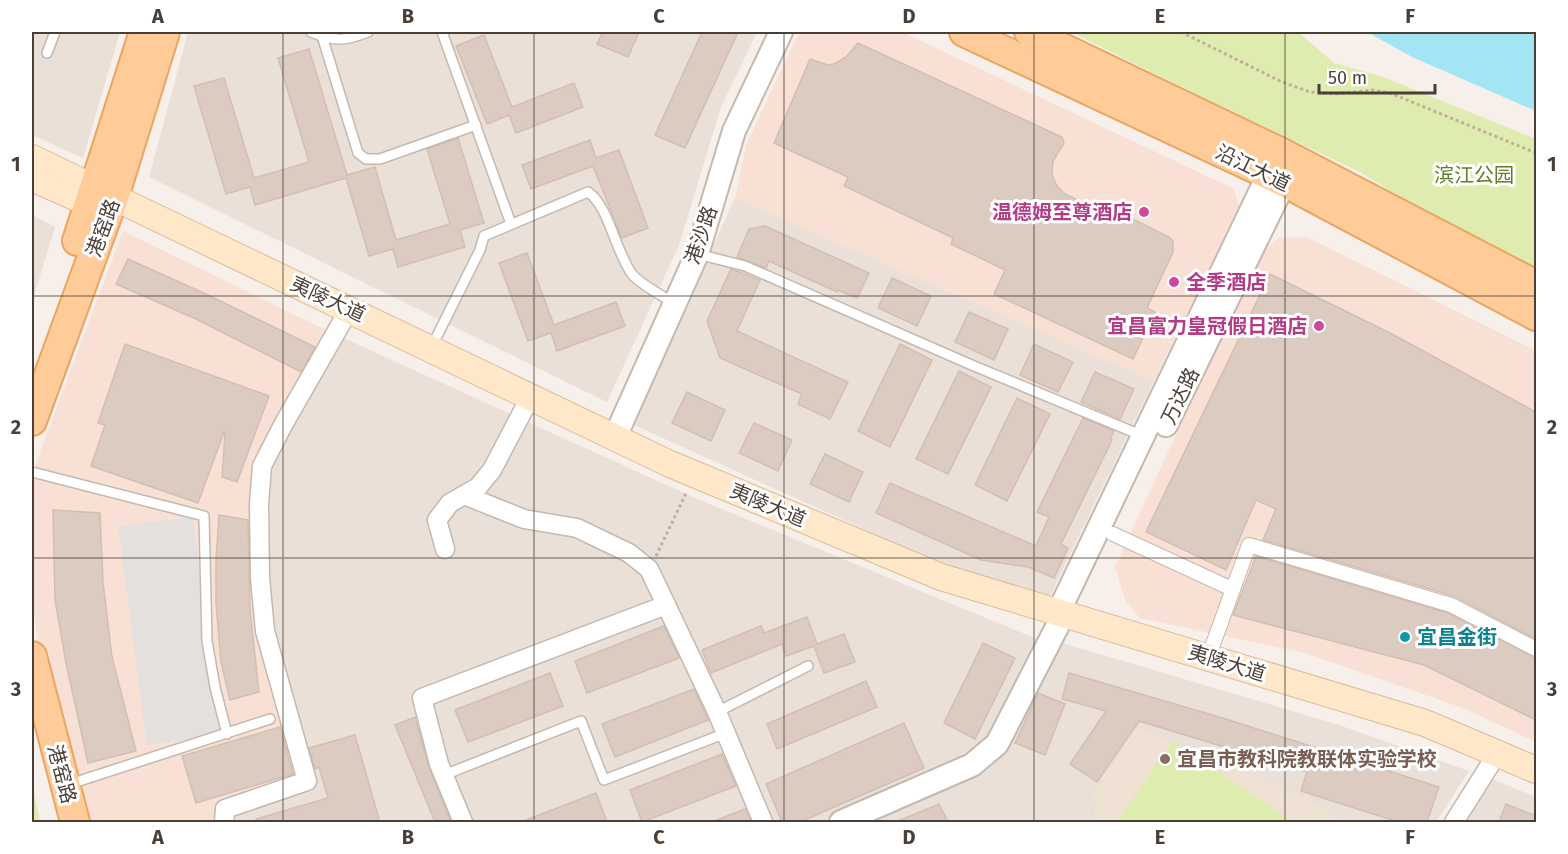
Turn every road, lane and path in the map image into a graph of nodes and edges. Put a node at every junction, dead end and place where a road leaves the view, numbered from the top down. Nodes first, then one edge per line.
1 (55, 32) edge
2 (144, 32) edge
3 (165, 32) edge
4 (311, 32) edge
5 (368, 32) edge
6 (442, 32) edge
7 (781, 32) edge
8 (964, 32) edge
9 (1029, 32) edge
10 (1181, 32) edge
11 (322, 36) junction
12 (47, 53) dead end
13 (476, 125) junction
14 (1536, 153) edge
15 (32, 158) edge
16 (1282, 167) junction
17 (32, 178) edge
18 (102, 200) junction
19 (511, 224) junction
20 (697, 254) junction
21 (1536, 285) edge
22 (675, 304) junction
23 (1536, 316) edge
24 (342, 322) junction
25 (431, 348) junction
26 (32, 369) edge
27 (525, 407) junction
28 (32, 421) edge
29 (1143, 436) junction
30 (615, 437) junction
31 (32, 472) edge
32 (690, 484) junction
33 (464, 495) junction
34 (1113, 534) junction
35 (445, 549) dead end
36 (649, 569) junction
37 (1232, 589) junction
38 (666, 605) junction
39 (1063, 619) junction
40 (1536, 649) edge
41 (32, 656) edge
42 (1208, 658) junction
43 (808, 666) dead end
44 (717, 712) junction
45 (270, 719) dead end
46 (32, 726) edge
47 (726, 733) junction
48 (227, 734) junction
49 (1490, 765) junction
50 (1536, 770) edge
51 (444, 775) junction
52 (1536, 784) edge
53 (65, 786) junction
54 (57, 822) edge
55 (75, 822) edge
56 (224, 822) edge
57 (463, 822) edge
58 (764, 822) edge
59 (841, 822) edge
60 (1454, 822) edge

1 - 12 lane
2 - 18 main road, 港窑路
3 - 18 main road, 港窑路
4 - 11 lane
5 - 11 lane
6 - 13 lane
7 - 20 street, 港沙路
8 - 16 main road, 沿江大道
9 - 16 main road, 沿江大道
10 - 14 path
11 - 13 lane
13 - 19 lane
15 - 18 main road, 夷陵大道
16 - 21 main road, 沿江大道
16 - 23 main road, 沿江大道
16 - 29 street, 万达路
16 - 34 street, 万达路
17 - 18 main road, 夷陵大道
18 - 24 main road, 夷陵大道
18 - 25 main road, 夷陵大道
18 - 26 main road, 港窑路
18 - 28 main road, 港窑路
19 - 22 lane
19 - 25 lane
20 - 22 street, 港沙路
20 - 29 lane
22 - 30 street, 港沙路
24 - 27 main road, 夷陵大道
24 - 56 street
25 - 30 main road, 夷陵大道
27 - 32 main road, 夷陵大道
27 - 33 street
29 - 39 street, 万达路
30 - 39 main road, 夷陵大道
31 - 48 lane
32 - 36 path
32 - 39 main road, 夷陵大道
33 - 35 street
33 - 36 street
34 - 37 street
34 - 39 street, 万达路
36 - 38 street
37 - 40 street
37 - 42 street
38 - 44 street
38 - 51 street
39 - 42 main road, 夷陵大道
39 - 49 main road, 夷陵大道
39 - 59 street, 万达路
41 - 53 main road, 港窑路
42 - 50 main road, 夷陵大道
43 - 44 lane
44 - 47 street
45 - 48 lane
46 - 54 main road, 港窑路
47 - 51 lane
47 - 58 street
48 - 53 lane
49 - 52 main road, 夷陵大道
49 - 60 street
51 - 57 street
53 - 55 main road, 港窑路

